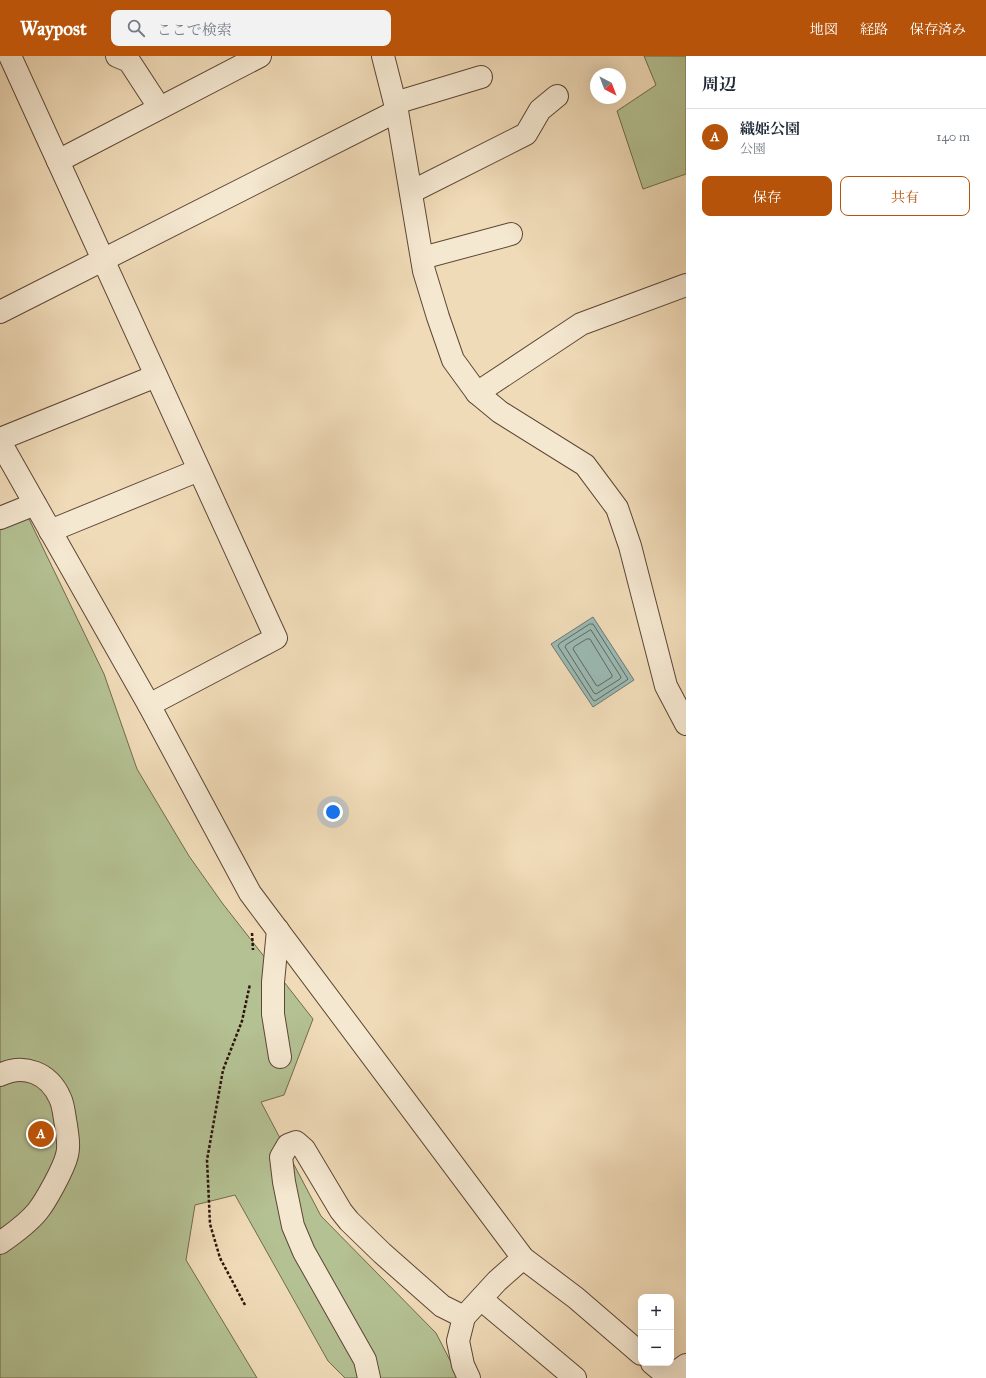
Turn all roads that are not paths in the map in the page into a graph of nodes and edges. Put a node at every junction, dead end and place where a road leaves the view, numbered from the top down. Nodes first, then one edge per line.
1 (10, 56) edge
2 (117, 56) edge
3 (260, 56) edge
4 (383, 56) edge
5 (481, 77) dead end
6 (557, 96) dead end
7 (159, 107) junction
8 (396, 107) junction
9 (58, 161) junction
10 (411, 192) junction
11 (511, 234) dead end
12 (422, 258) junction
13 (102, 260) junction
14 (686, 285) edge
15 (0, 312) edge
16 (156, 376) junction
17 (477, 393) junction
18 (0, 443) edge
19 (199, 470) junction
20 (35, 504) junction
21 (0, 518) edge
22 (50, 531) junction
23 (148, 705) junction
24 (686, 724) edge
25 (278, 930) junction
26 (280, 1057) dead end
27 (0, 1075) edge
28 (0, 1243) edge
29 (523, 1258) junction
30 (481, 1299) junction
31 (464, 1317) junction
32 (638, 1351) edge
33 (686, 1365) edge
34 (655, 1366) edge
35 (369, 1378) edge
36 (469, 1378) edge
37 (575, 1378) edge
38 (669, 1378) edge

1 - 9 street
2 - 7 street
3 - 7 street
4 - 8 street
5 - 8 street
6 - 10 street
7 - 9 street
8 - 10 street
8 - 13 street
9 - 13 street
10 - 12 street
11 - 12 street
12 - 17 street
13 - 15 street
13 - 16 street
14 - 17 street
16 - 18 street
16 - 19 street
17 - 24 street
18 - 20 street
19 - 22 street
19 - 23 street
20 - 21 street
20 - 22 street
22 - 23 street
23 - 25 street
25 - 26 street
25 - 29 street
27 - 28 street
29 - 30 street
29 - 32 street
30 - 31 street
30 - 37 street
31 - 35 street
31 - 36 street
33 - 38 street
34 - 38 street

